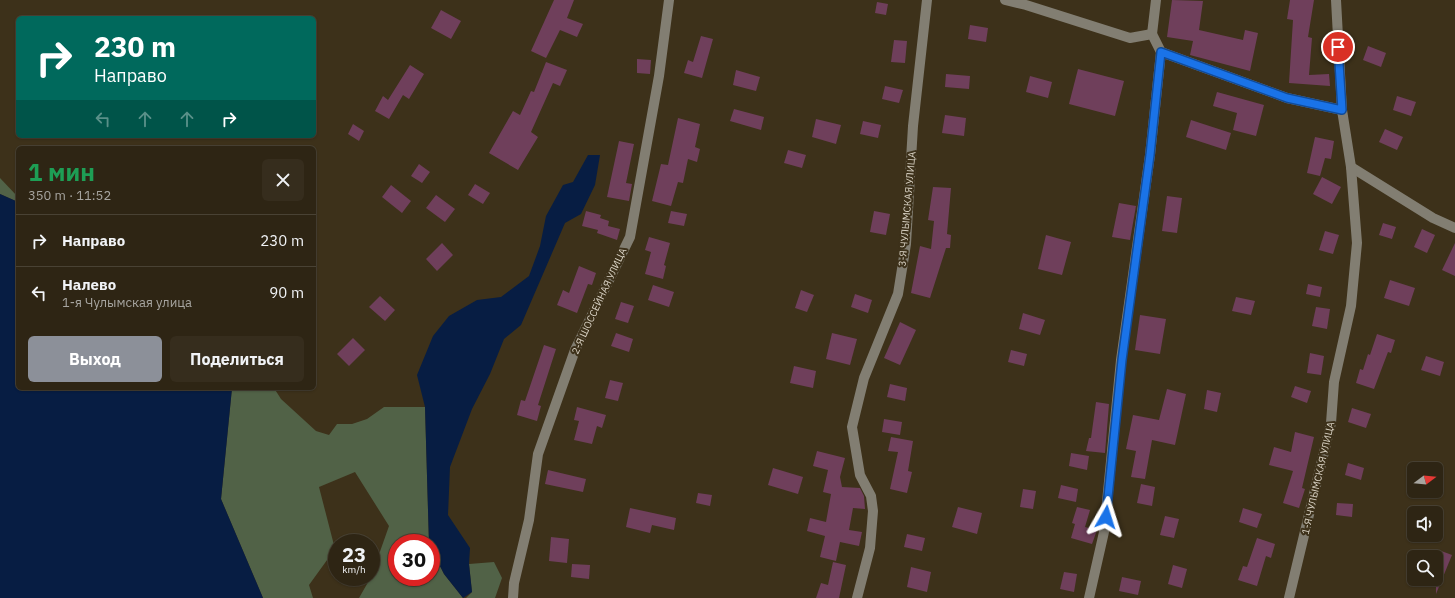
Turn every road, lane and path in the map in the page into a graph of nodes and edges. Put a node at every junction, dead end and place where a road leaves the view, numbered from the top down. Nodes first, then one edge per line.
1 (669, 0) edge
2 (927, 0) edge
3 (1005, 0) edge
4 (1156, 0) edge
5 (1336, 0) edge
6 (1152, 34) junction
7 (1161, 52) junction
8 (1342, 110) junction
9 (1351, 167) junction
10 (1455, 228) edge
11 (513, 598) edge
12 (857, 598) edge
13 (1089, 598) edge
14 (1289, 598) edge

1 - 11 street, 2-Я ШОССЕЙНАЯ УЛИЦА
2 - 12 street, 3-Я ЧУЛЫМСКАЯ УЛИЦА
3 - 6 street
4 - 6 street
5 - 8 street, 1-Я ЧУЛЫМСКАЯ УЛИЦА
6 - 7 street
7 - 8 street
7 - 13 street
8 - 9 street, 1-Я ЧУЛЫМСКАЯ УЛИЦА
9 - 10 street
9 - 14 street, 1-Я ЧУЛЫМСКАЯ УЛИЦА

